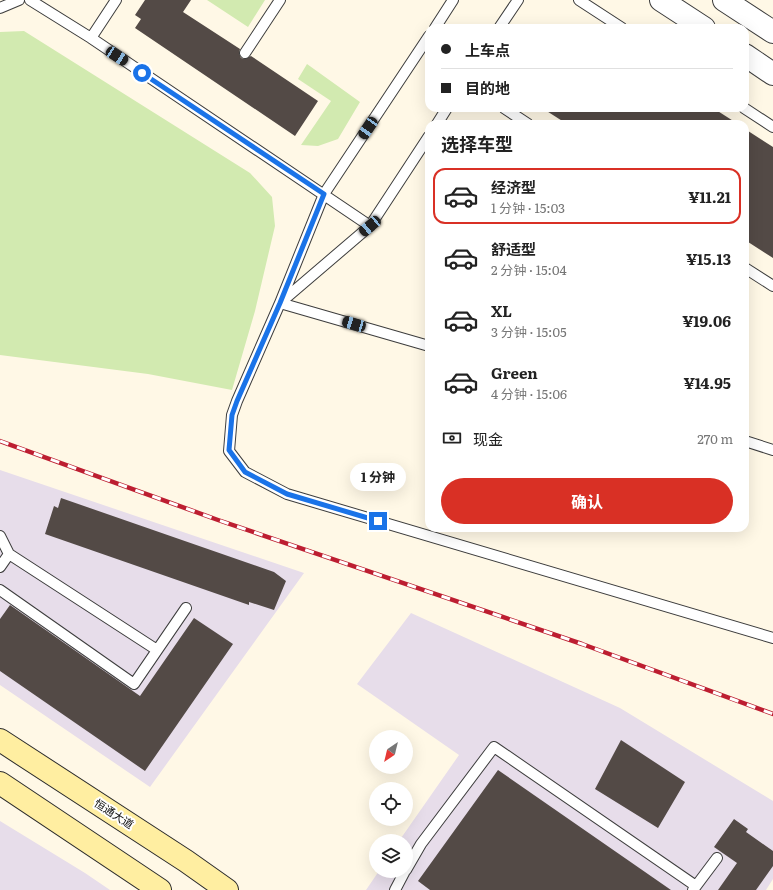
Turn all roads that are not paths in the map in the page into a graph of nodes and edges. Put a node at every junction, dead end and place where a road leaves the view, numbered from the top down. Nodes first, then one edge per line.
1 (19, 0) edge
2 (30, 0) edge
3 (116, 0) edge
4 (280, 0) edge
5 (453, 0) edge
6 (518, 0) edge
7 (579, 0) edge
8 (661, 0) edge
9 (724, 0) edge
10 (0, 8) edge
11 (438, 24) edge
12 (502, 24) edge
13 (616, 24) edge
14 (698, 24) edge
15 (773, 32) edge
16 (91, 38) junction
17 (425, 42) edge
18 (245, 53) dead end
19 (749, 58) edge
20 (773, 74) edge
21 (749, 111) edge
22 (510, 112) edge
23 (522, 120) edge
24 (773, 127) edge
25 (425, 142) edge
26 (324, 194) junction
27 (370, 226) junction
28 (749, 271) edge
29 (773, 286) edge
30 (280, 303) junction
31 (425, 345) edge
32 (749, 442) edge
33 (773, 450) edge
34 (0, 536) edge
35 (9, 554) junction
36 (0, 567) edge
37 (0, 590) edge
38 (186, 608) dead end
39 (773, 638) edge
40 (157, 650) junction
41 (0, 740) edge
42 (0, 783) edge
43 (413, 858) edge
44 (717, 858) dead end
45 (402, 878) edge
46 (694, 888) edge
47 (160, 890) edge
48 (227, 890) edge
49 (395, 890) edge

1 - 10 lane
2 - 16 lane
3 - 16 lane
4 - 18 lane
5 - 11 lane
6 - 12 lane
7 - 13 lane
8 - 14 street
9 - 15 street
16 - 26 lane
17 - 26 lane
19 - 20 street
21 - 24 lane
22 - 23 lane
25 - 27 lane
26 - 27 lane
26 - 30 lane
27 - 30 lane
28 - 29 lane
30 - 31 lane
30 - 39 lane
32 - 33 lane
34 - 35 lane
35 - 36 lane
35 - 40 lane
37 - 40 lane
38 - 40 lane
41 - 48 main road, 恒通大道
42 - 47 main road
43 - 46 lane
44 - 46 lane
45 - 49 lane

